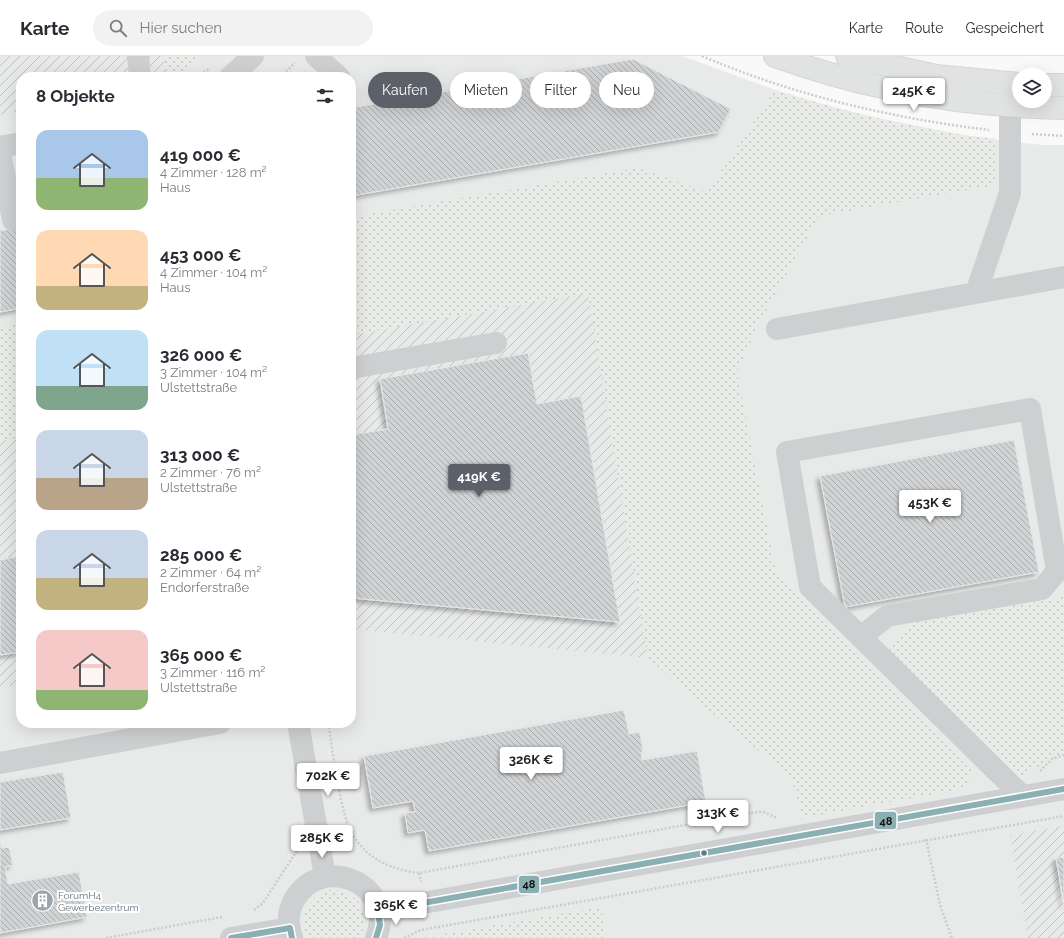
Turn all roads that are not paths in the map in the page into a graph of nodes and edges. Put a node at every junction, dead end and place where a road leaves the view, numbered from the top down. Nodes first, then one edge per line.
1 (138, 56) edge
2 (253, 56) edge
3 (775, 56) edge
4 (847, 56) edge
5 (307, 59) edge
6 (140, 72) edge
7 (235, 72) edge
8 (330, 72) edge
9 (1012, 83) edge
10 (1052, 85) edge
11 (1064, 85) edge
12 (1010, 106) junction
13 (1064, 108) edge
14 (16, 144) edge
15 (0, 147) edge
16 (0, 152) edge
17 (12, 220) dead end
18 (1064, 277) edge
19 (976, 293) junction
20 (777, 329) dead end
21 (496, 343) dead end
22 (356, 367) edge
23 (861, 637) junction
24 (192, 728) edge
25 (299, 728) edge
26 (0, 762) edge
27 (1064, 789) edge
28 (1017, 791) junction
29 (325, 876) junction
30 (378, 911) junction
31 (291, 933) edge
32 (230, 938) edge
33 (376, 938) edge

1 - 6 street
2 - 7 street
3 - 12 main road
4 - 9 main road
5 - 8 street
10 - 11 main road
12 - 13 main road
12 - 19 street
14 - 15 street
16 - 17 street
18 - 19 street
19 - 20 street
21 - 22 street
23 - 23 street
23 - 28 street
24 - 26 street
25 - 29 street
27 - 28 street
28 - 30 street
29 - 30 street
29 - 31 street
30 - 33 street
31 - 32 street

